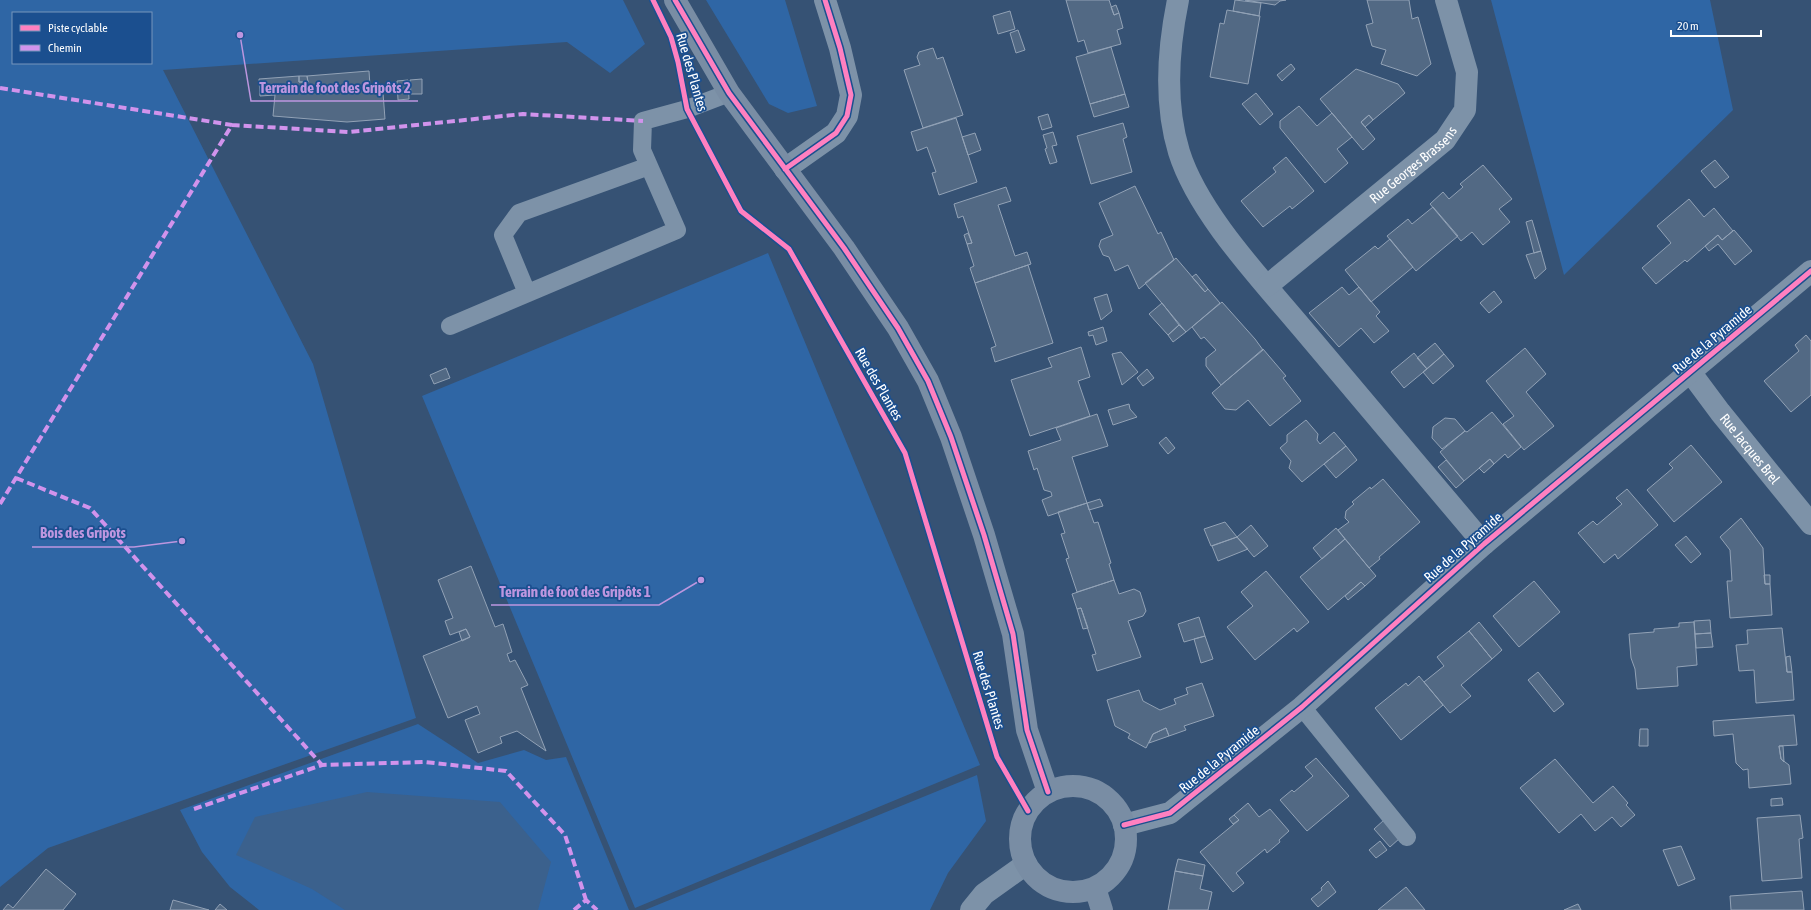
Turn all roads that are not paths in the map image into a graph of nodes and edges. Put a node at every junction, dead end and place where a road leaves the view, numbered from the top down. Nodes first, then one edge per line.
1 (675, 0) edge
2 (825, 0) edge
3 (1178, 0) edge
4 (1446, 0) edge
5 (729, 93) junction
6 (649, 166) junction
7 (785, 169) junction
8 (1811, 271) edge
9 (1267, 286) junction
10 (528, 293) junction
11 (450, 326) dead end
12 (1691, 373) junction
13 (1811, 524) edge
14 (1484, 544) junction
15 (1302, 707) junction
16 (1048, 792) junction
17 (1124, 825) junction
18 (1407, 837) dead end
19 (1026, 864) junction
20 (1095, 888) junction
21 (971, 910) edge
22 (1102, 910) edge

1 - 5 street, Rue des Plantes
2 - 7 street
3 - 9 street
4 - 9 street, Rue Georges Brassens
5 - 6 lane
5 - 7 street, Rue des Plantes
6 - 10 lane
6 - 10 lane
7 - 16 street, Rue des Plantes
8 - 12 street, Rue de la Pyramide
9 - 14 street
10 - 11 lane
12 - 13 street, Rue Jacques Brel
12 - 14 street, Rue de la Pyramide
14 - 15 street, Rue de la Pyramide
15 - 17 street, Rue de la Pyramide
15 - 18 lane
16 - 17 street
16 - 19 street
17 - 20 street
19 - 20 street
19 - 21 street
20 - 22 street

